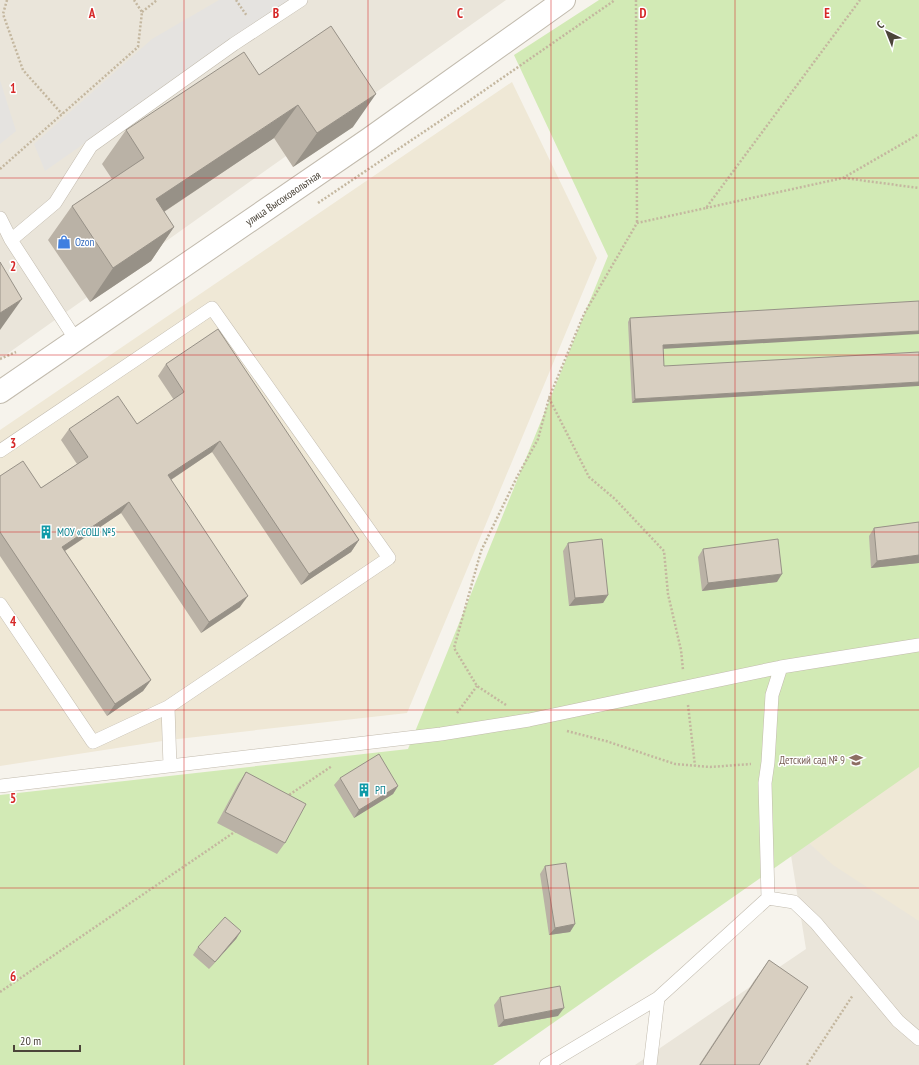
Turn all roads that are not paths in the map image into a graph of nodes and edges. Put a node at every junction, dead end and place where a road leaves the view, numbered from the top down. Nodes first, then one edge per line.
1 (301, 0) edge
2 (564, 0) edge
3 (0, 218) edge
4 (11, 240) junction
5 (76, 340) junction
6 (0, 392) edge
7 (0, 451) edge
8 (0, 604) edge
9 (919, 645) edge
10 (781, 667) junction
11 (168, 707) junction
12 (170, 766) junction
13 (0, 786) edge
14 (768, 898) junction
15 (658, 998) junction
16 (919, 1040) edge
17 (548, 1064) edge
18 (650, 1065) edge

1 - 4 lane
2 - 5 street, улица Высоковольтная
3 - 4 lane
4 - 5 lane
5 - 6 street, улица Высоковольтная
7 - 11 lane
8 - 11 lane
9 - 10 lane
10 - 12 lane
10 - 14 lane
11 - 12 lane
12 - 13 lane
14 - 15 lane
14 - 16 lane
15 - 17 lane
15 - 18 lane

